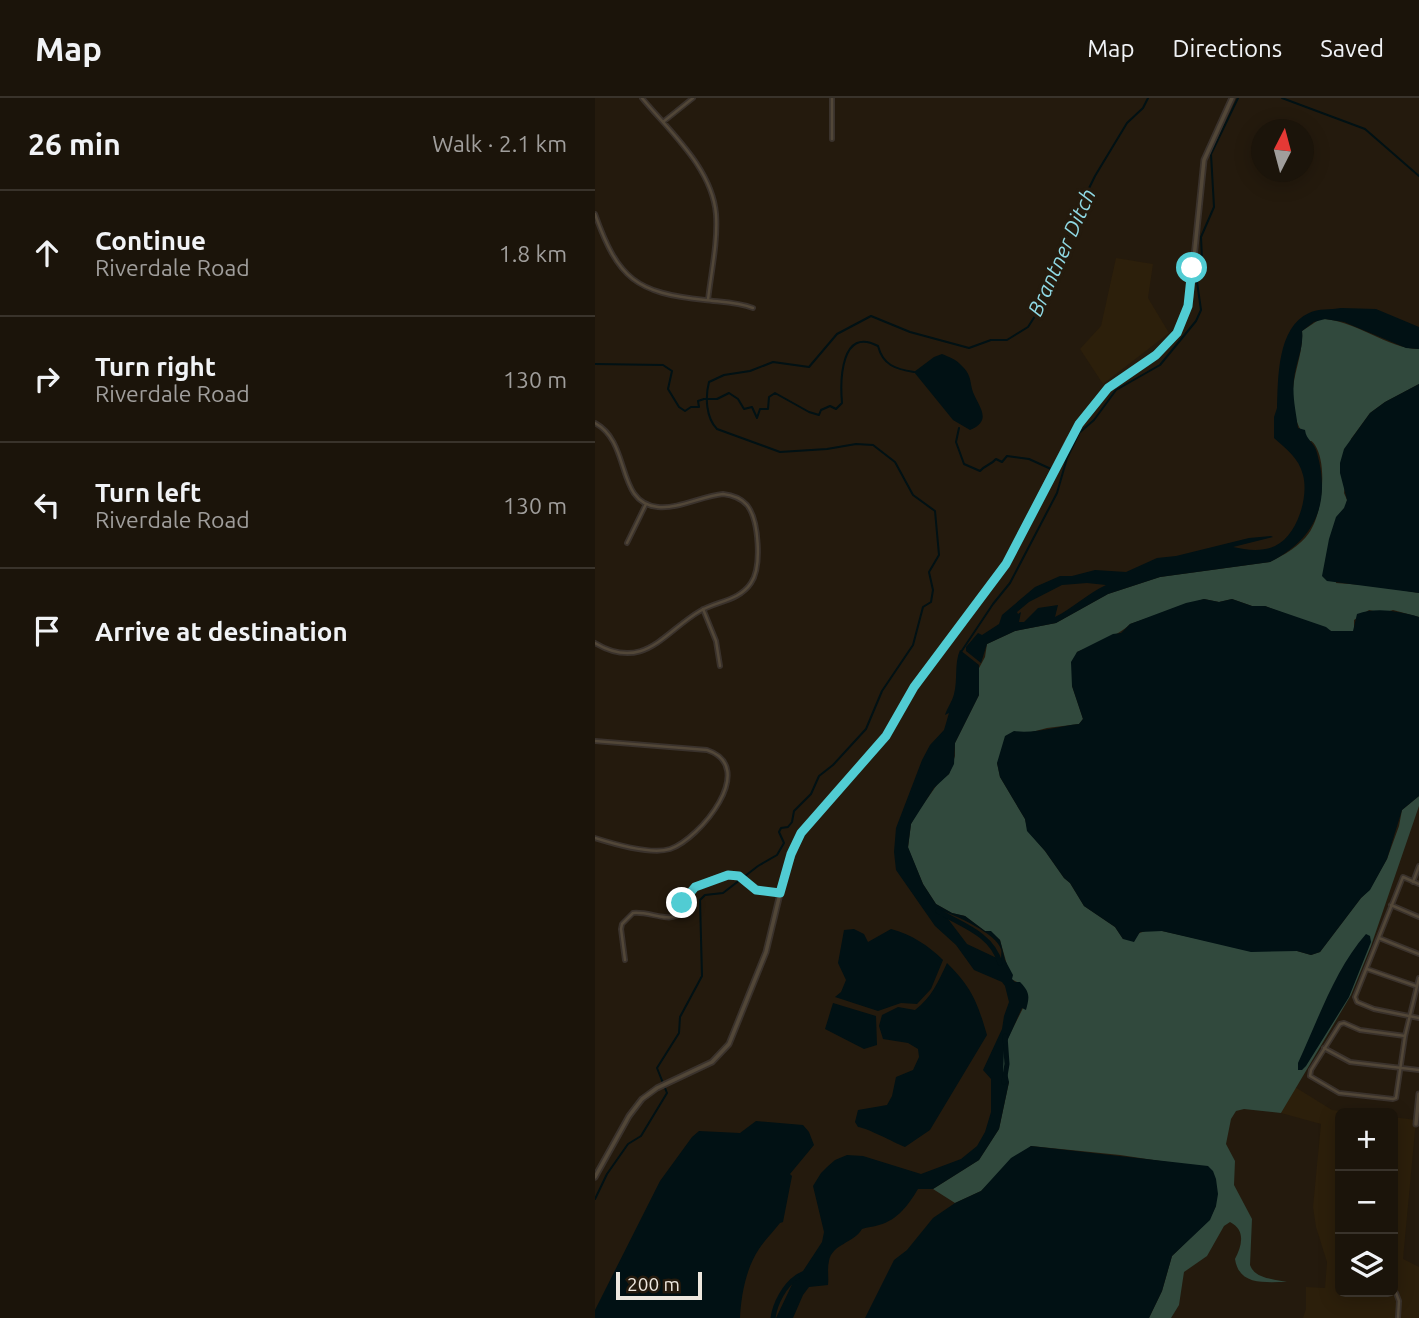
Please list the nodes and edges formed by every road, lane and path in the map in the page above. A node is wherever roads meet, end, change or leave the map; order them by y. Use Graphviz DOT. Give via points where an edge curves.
graph roads {
  1 [pos="642,98"];
  2 [pos="693,98"];
  3 [pos="832,98"];
  4 [pos="1232,98"];
  5 [pos="663,122"];
  6 [pos="832,139"];
  7 [pos="595,214"];
  8 [pos="602,233"];
  9 [pos="595,235"];
  10 [pos="708,300"];
  11 [pos="753,308"];
  12 [pos="595,423"];
  13 [pos="646,503"];
  14 [pos="627,543"];
  15 [pos="703,609"];
  16 [pos="595,643"];
  17 [pos="720,666"];
  18 [pos="595,741"];
  19 [pos="595,838"];
  20 [pos="1419,866"];
  21 [pos="1413,882"];
  22 [pos="1419,884"];
  23 [pos="780,893"];
  24 [pos="1391,905"];
  25 [pos="1419,917"];
  26 [pos="1379,938"];
  27 [pos="1419,954"];
  28 [pos="625,960"];
  29 [pos="1367,969"];
  30 [pos="1419,978"];
  31 [pos="1416,986"];
  32 [pos="1409,1016"];
  33 [pos="1419,1018"];
  34 [pos="1405,1036"];
  35 [pos="1325,1048"];
  36 [pos="1401,1068"];
  37 [pos="1419,1070"];
  38 [pos="1419,1094"];
  39 [pos="1417,1124"];
  40 [pos="595,1177"];
  41 [pos="1398,1297"];
  42 [pos="1398,1318"];
  1 -- 5 [label="street"];
  2 -- 5 [label="street"];
  3 -- 6 [label="street"];
  4 -- 23 [label="street" via="1204,160 1190,297 1180,328 1156,355 1108,388 1079,424 1006,564 914,687 886,736 801,833"];
  5 -- 10 [label="street" via="699,167 712,194 716,218"];
  7 -- 8 [label="street"];
  8 -- 9 [label="street"];
  8 -- 10 [label="street" via="615,260 638,283 661,294"];
  10 -- 11 [label="street"];
  12 -- 13 [label="street" via="612,437 629,486"];
  13 -- 14 [label="street"];
  13 -- 15 [label="street" via="665,507 723,494 743,501 749,509 758,558 751,584 739,595"];
  15 -- 16 [label="street" via="644,650 620,652"];
  15 -- 17 [label="street"];
  18 -- 19 [label="street" via="707,750 725,763 728,780 719,803 701,826 670,849 637,848"];
  20 -- 21 [label="street"];
  21 -- 22 [label="street"];
  21 -- 24 [label="street" via="1403,877"];
  23 -- 28 [label="street" via="756,890 728,875 695,887 676,916 641,912 628,916 621,929"];
  23 -- 40 [label="street" via="766,952 729,1044 712,1062 664,1084 642,1100"];
  24 -- 25 [label="street"];
  24 -- 26 [label="street"];
  26 -- 27 [label="street"];
  26 -- 29 [label="street"];
  29 -- 31 [label="street"];
  29 -- 32 [label="street" via="1355,999 1374,1009"];
  30 -- 31 [label="street"];
  31 -- 32 [label="street"];
  32 -- 33 [label="street"];
  32 -- 34 [label="street"];
  34 -- 35 [label="street" via="1341,1023"];
  34 -- 36 [label="street"];
  35 -- 36 [label="street" via="1347,1061"];
  35 -- 36 [label="street" via="1310,1072 1312,1078 1343,1094 1396,1098"];
  36 -- 37 [label="street"];
  38 -- 39 [label="street"];
  41 -- 42 [label="street"];
}
